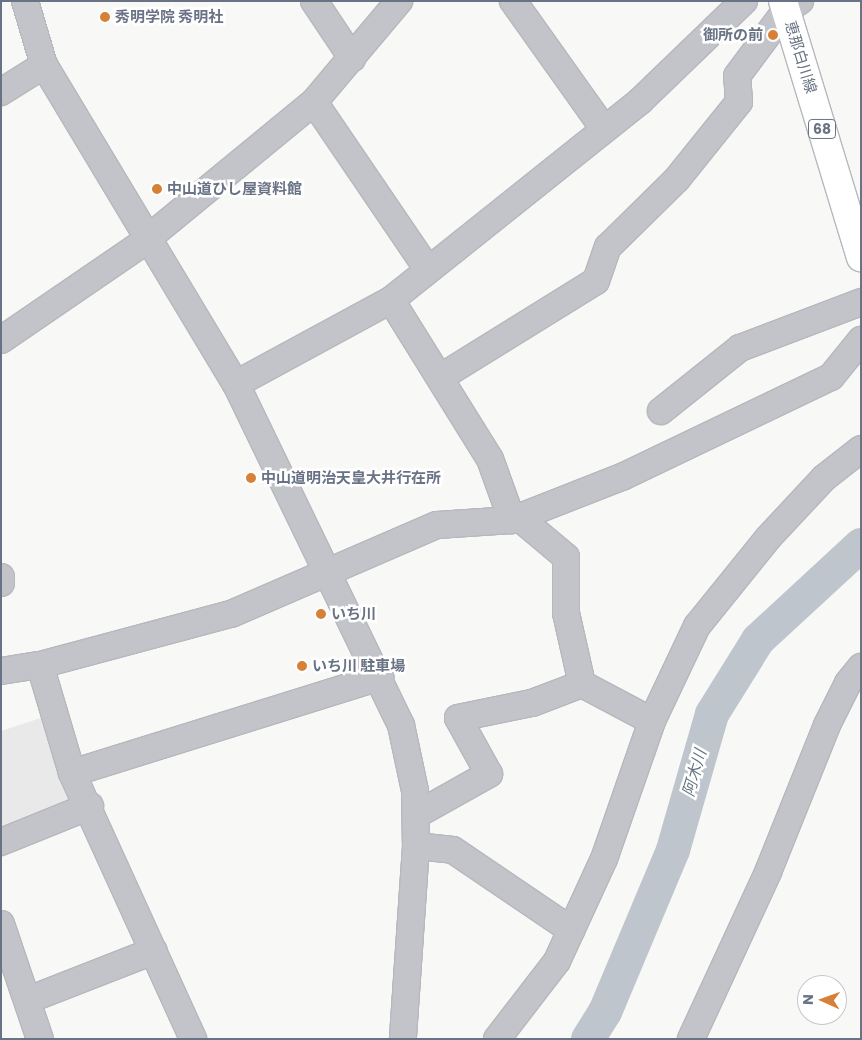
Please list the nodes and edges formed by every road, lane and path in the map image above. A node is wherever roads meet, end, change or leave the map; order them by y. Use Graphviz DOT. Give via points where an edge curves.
graph roads {
  1 [pos="25,1"];
  2 [pos="314,1"];
  3 [pos="399,1"];
  4 [pos="513,1"];
  5 [pos="744,1"];
  6 [pos="790,4"];
  7 [pos="352,58"];
  8 [pos="44,65"];
  9 [pos="1,92"];
  10 [pos="314,102"];
  11 [pos="604,129"];
  12 [pos="150,236"];
  13 [pos="861,257"];
  14 [pos="426,268"];
  15 [pos="391,300"];
  16 [pos="861,302"];
  17 [pos="1,340"];
  18 [pos="861,340"];
  19 [pos="441,378"];
  20 [pos="236,384"];
  21 [pos="662,411"];
  22 [pos="861,449"];
  23 [pos="514,518"];
  24 [pos="329,570"];
  25 [pos="1,577"];
  26 [pos="1,583"];
  27 [pos="40,665"];
  28 [pos="861,667"];
  29 [pos="1,671"];
  30 [pos="380,677"];
  31 [pos="582,684"];
  32 [pos="652,721"];
  33 [pos="72,774"];
  34 [pos="90,806"];
  35 [pos="416,815"];
  36 [pos="1,842"];
  37 [pos="416,846"];
  38 [pos="1,924"];
  39 [pos="571,930"];
  40 [pos="154,951"];
  41 [pos="17,989"];
  42 [pos="40,1039"];
  43 [pos="193,1039"];
  44 [pos="402,1039"];
  45 [pos="497,1039"];
  46 [pos="691,1039"];
  1 -- 8 [label="street"];
  2 -- 7 [label="street"];
  3 -- 7 [label="street"];
  4 -- 11 [label="street"];
  5 -- 11 [label="street"];
  6 -- 13 [label="main road, 恵那白川線 / 68"];
  6 -- 19 [label="street" via="737,76 739,102 677,179 608,247 596,280"];
  7 -- 10 [label="street"];
  8 -- 9 [label="street"];
  8 -- 12 [label="street"];
  10 -- 12 [label="street"];
  10 -- 14 [label="street"];
  11 -- 14 [label="street"];
  12 -- 17 [label="street"];
  12 -- 20 [label="street"];
  14 -- 15 [label="street"];
  15 -- 19 [label="street"];
  15 -- 20 [label="street"];
  16 -- 21 [label="street" via="740,348"];
  18 -- 23 [label="street" via="831,377 622,478"];
  19 -- 23 [label="street" via="490,459"];
  20 -- 24 [label="street"];
  22 -- 32 [label="street" via="824,478 768,538 697,626"];
  23 -- 24 [label="street" via="437,525"];
  23 -- 31 [label="street" via="566,557 566,613"];
  24 -- 27 [label="street" via="231,614"];
  24 -- 30 [label="street"];
  25 -- 26 [label="street"];
  27 -- 29 [label="street"];
  27 -- 33 [label="street"];
  28 -- 46 [label="street" via="848,683 827,725 768,872"];
  30 -- 33 [label="street"];
  30 -- 35 [label="street" via="410,762"];
  31 -- 32 [label="street"];
  31 -- 35 [label="street" via="532,702 458,718 489,774"];
  32 -- 39 [label="street" via="604,859"];
  33 -- 34 [label="street"];
  34 -- 36 [label="street"];
  34 -- 40 [label="street"];
  35 -- 37 [label="street"];
  37 -- 39 [label="street" via="453,850"];
  37 -- 44 [label="street"];
  38 -- 41 [label="street"];
  39 -- 45 [label="street" via="557,961"];
  40 -- 41 [label="street"];
  40 -- 43 [label="street"];
  41 -- 42 [label="street"];
}
